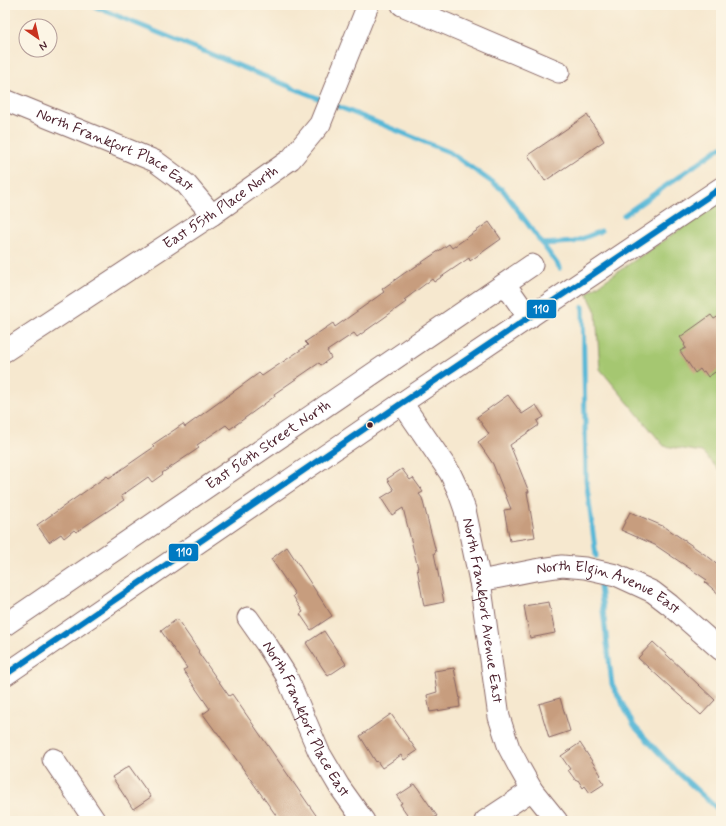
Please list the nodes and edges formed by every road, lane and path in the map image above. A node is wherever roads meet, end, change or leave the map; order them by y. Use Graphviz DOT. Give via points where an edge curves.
graph roads {
  1 [pos="368,5"];
  2 [pos="402,5"];
  3 [pos="559,72"];
  4 [pos="5,100"];
  5 [pos="721,188"];
  6 [pos="212,215"];
  7 [pos="532,265"];
  8 [pos="505,284"];
  9 [pos="529,318"];
  10 [pos="5,351"];
  11 [pos="402,403"];
  12 [pos="480,581"];
  13 [pos="248,618"];
  14 [pos="5,625"];
  15 [pos="721,650"];
  16 [pos="5,675"];
  17 [pos="52,760"];
  18 [pos="532,790"];
  19 [pos="95,821"];
  20 [pos="364,821"];
  21 [pos="485,821"];
  22 [pos="557,821"];
  1 -- 6 [label="street, East 55th Place North" via="320,124 291,159"];
  2 -- 3 [label="street"];
  4 -- 6 [label="street, North Frankfort Place East" via="155,161 186,184"];
  5 -- 9 [label="street"];
  6 -- 10 [label="street, East 55th Place North"];
  7 -- 8 [label="street, East 56th Street North"];
  8 -- 9 [label="street"];
  8 -- 14 [label="street, East 56th Street North"];
  9 -- 11 [label="street"];
  11 -- 12 [label="street, North Frankfort Avenue East" via="450,473 458,490 466,510"];
  11 -- 16 [label="street"];
  12 -- 15 [label="street, North Elgin Avenue East" via="562,566 616,574 653,592"];
  12 -- 18 [label="street, North Frankfort Avenue East" via="499,717 509,748"];
  13 -- 20 [label="street, North Frankfort Place East" via="286,675 319,752"];
  17 -- 19 [label="street"];
  18 -- 21 [label="street"];
  18 -- 22 [label="street, North Frankfort Avenue East"];
}
